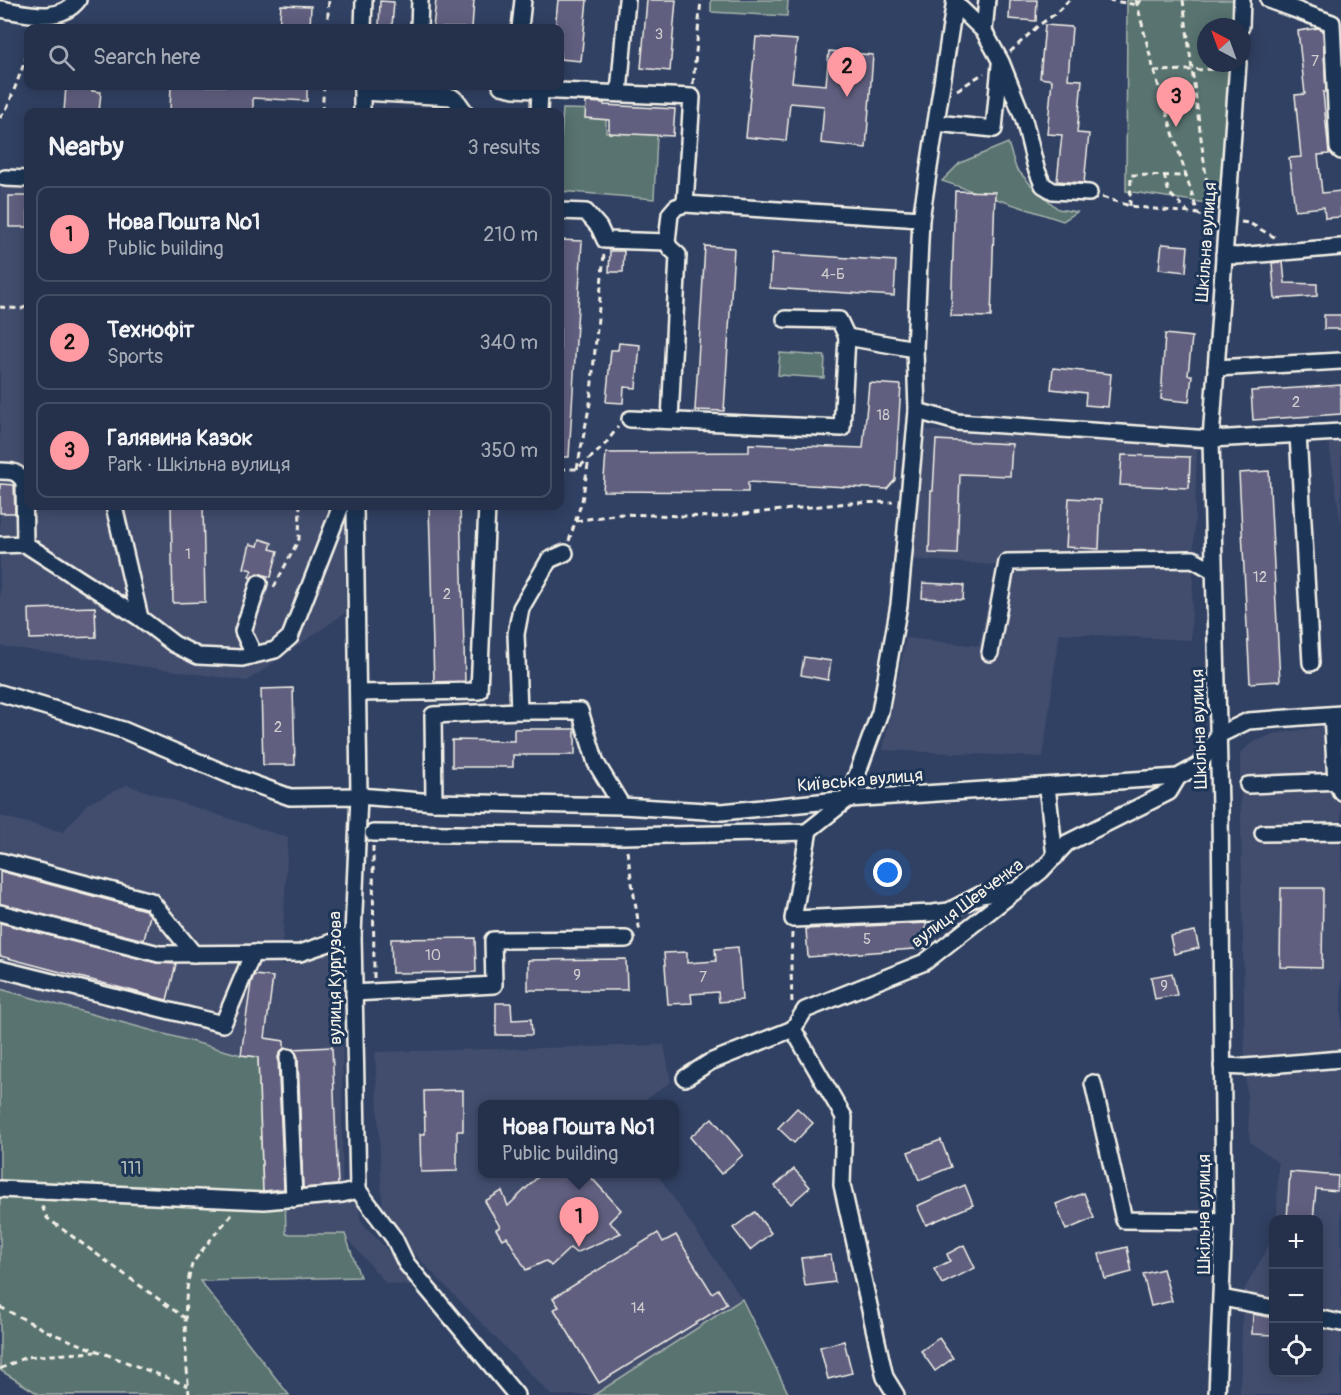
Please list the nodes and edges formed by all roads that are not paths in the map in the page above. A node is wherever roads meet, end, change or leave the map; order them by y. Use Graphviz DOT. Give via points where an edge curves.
graph roads {
  1 [pos="78,0"];
  2 [pos="364,0"];
  3 [pos="420,0"];
  4 [pos="523,0"];
  5 [pos="627,0"];
  6 [pos="987,0"];
  7 [pos="1242,0"];
  8 [pos="1269,0"];
  9 [pos="955,2"];
  10 [pos="0,9"];
  11 [pos="1241,18"];
  12 [pos="1336,23"];
  13 [pos="363,24"];
  14 [pos="418,24"];
  15 [pos="520,24"];
  16 [pos="984,31"];
  17 [pos="1000,62"];
  18 [pos="1232,72"];
  19 [pos="362,90"];
  20 [pos="373,90"];
  21 [pos="540,90"];
  22 [pos="619,93"];
  23 [pos="362,108"];
  24 [pos="462,108"];
  25 [pos="539,108"];
  26 [pos="936,123"];
  27 [pos="1341,152"];
  28 [pos="5,178"];
  29 [pos="24,179"];
  30 [pos="1089,193"];
  31 [pos="685,204"];
  32 [pos="564,211"];
  33 [pos="921,219"];
  34 [pos="667,242"];
  35 [pos="1341,248"];
  36 [pos="1224,255"];
  37 [pos="785,319"];
  38 [pos="847,337"];
  39 [pos="915,349"];
  40 [pos="1341,361"];
  41 [pos="1216,368"];
  42 [pos="917,411"];
  43 [pos="630,419"];
  44 [pos="670,420"];
  45 [pos="1341,432"];
  46 [pos="1298,434"];
  47 [pos="1211,439"];
  48 [pos="0,471"];
  49 [pos="24,482"];
  50 [pos="24,510"];
  51 [pos="115,510"];
  52 [pos="339,510"];
  53 [pos="355,510"];
  54 [pos="487,510"];
  55 [pos="25,544"];
  56 [pos="0,545"];
  57 [pos="566,553"];
  58 [pos="1214,571"];
  59 [pos="266,586"];
  60 [pos="140,618"];
  61 [pos="990,652"];
  62 [pos="254,655"];
  63 [pos="1311,663"];
  64 [pos="0,693"];
  65 [pos="358,693"];
  66 [pos="519,711"];
  67 [pos="1336,714"];
  68 [pos="1219,735"];
  69 [pos="1178,777"];
  70 [pos="1248,785"];
  71 [pos="1339,785"];
  72 [pos="1047,786"];
  73 [pos="359,796"];
  74 [pos="848,798"];
  75 [pos="434,802"];
  76 [pos="622,806"];
  77 [pos="808,832"];
  78 [pos="1341,832"];
  79 [pos="373,833"];
  80 [pos="1263,833"];
  81 [pos="1055,857"];
  82 [pos="0,861"];
  83 [pos="1015,891"];
  84 [pos="0,913"];
  85 [pos="353,935"];
  86 [pos="624,939"];
  87 [pos="253,953"];
  88 [pos="194,954"];
  89 [pos="0,969"];
  90 [pos="354,993"];
  91 [pos="793,1029"];
  92 [pos="288,1057"];
  93 [pos="1341,1059"];
  94 [pos="1222,1066"];
  95 [pos="685,1078"];
  96 [pos="1093,1083"];
  97 [pos="0,1189"];
  98 [pos="358,1190"];
  99 [pos="294,1199"];
  100 [pos="1224,1221"];
  101 [pos="1222,1298"];
  102 [pos="1269,1307"];
  103 [pos="1323,1319"];
  104 [pos="1341,1323"];
  105 [pos="516,1395"];
  106 [pos="896,1395"];
  107 [pos="1217,1395"];
  1 -- 10 [label="street" via="71,9 51,16"];
  2 -- 13 [label="street"];
  3 -- 14 [label="street"];
  4 -- 15 [label="street"];
  5 -- 22 [label="street"];
  6 -- 16 [label="street"];
  7 -- 11 [label="street"];
  8 -- 12 [label="street"];
  9 -- 16 [label="street"];
  9 -- 26 [label="street"];
  12 -- 27 [label="street"];
  16 -- 17 [label="street"];
  17 -- 26 [label="street" via="994,129"];
  17 -- 30 [label="street" via="1024,120 1044,185 1053,191"];
  18 -- 36 [label="street, Шкільна вулиця" via="1219,221"];
  19 -- 23 [label="street"];
  20 -- 24 [label="street" via="452,97"];
  21 -- 22 [label="street"];
  21 -- 25 [label="street"];
  22 -- 31 [label="street" via="692,97"];
  26 -- 33 [label="street"];
  28 -- 29 [label="street"];
  31 -- 33 [label="street"];
  31 -- 34 [label="street" via="670,213"];
  32 -- 34 [label="street" via="586,213 605,240"];
  33 -- 39 [label="street"];
  34 -- 44 [label="street" via="678,255"];
  35 -- 36 [label="street"];
  36 -- 41 [label="street, Шкільна вулиця"];
  37 -- 38 [label="street" via="839,320"];
  38 -- 39 [label="street"];
  38 -- 44 [label="street" via="842,428"];
  39 -- 42 [label="street"];
  40 -- 41 [label="street"];
  41 -- 47 [label="street, Шкільна вулиця"];
  42 -- 47 [label="street" via="957,422"];
  42 -- 74 [label="street" via="899,605 880,712"];
  43 -- 44 [label="street"];
  45 -- 46 [label="street"];
  46 -- 47 [label="street"];
  46 -- 63 [label="street"];
  47 -- 58 [label="street, Шкільна вулиця"];
  48 -- 49 [label="street" via="18,473"];
  50 -- 55 [label="street"];
  51 -- 60 [label="street"];
  52 -- 62 [label="street" via="290,637 275,650"];
  53 -- 65 [label="street, вулиця Кургузова"];
  54 -- 65 [label="street" via="479,691"];
  55 -- 56 [label="street"];
  55 -- 60 [label="street"];
  57 -- 66 [label="street" via="549,560 521,608 516,634"];
  58 -- 61 [label="street" via="1193,560 1006,562"];
  58 -- 68 [label="street, Шкільна вулиця"];
  59 -- 62 [label="street" via="243,631"];
  60 -- 62 [label="street" via="174,644 198,656"];
  64 -- 73 [label="street, Київська вулиця" via="123,730 290,797"];
  65 -- 73 [label="street, вулиця Кургузова"];
  66 -- 75 [label="street" via="433,715"];
  66 -- 76 [label="street" via="580,711 596,763"];
  67 -- 68 [label="street" via="1248,721"];
  67 -- 71 [label="street"];
  68 -- 69 [label="street" via="1199,765"];
  68 -- 94 [label="street, Шкільна вулиця"];
  69 -- 72 [label="street, Київська вулиця"];
  69 -- 81 [label="street, вулиця Шевченка" via="1169,792 1067,843"];
  70 -- 71 [label="street"];
  72 -- 74 [label="street, Київська вулиця"];
  72 -- 81 [label="street"];
  73 -- 75 [label="street, Київська вулиця"];
  73 -- 85 [label="street, вулиця Кургузова"];
  74 -- 76 [label="street, Київська вулиця" via="722,812"];
  74 -- 77 [label="street"];
  75 -- 76 [label="street, Київська вулиця"];
  77 -- 79 [label="street" via="623,836"];
  77 -- 83 [label="street" via="793,919 933,914 980,895"];
  78 -- 80 [label="street"];
  81 -- 83 [label="street, вулиця Шевченка"];
  82 -- 88 [label="street" via="151,902"];
  83 -- 91 [label="street, вулиця Шевченка" via="925,962 805,1010"];
  84 -- 88 [label="street" via="159,954"];
  85 -- 87 [label="street" via="300,953"];
  85 -- 90 [label="street, вулиця Кургузова"];
  86 -- 90 [label="street" via="493,940 494,985"];
  87 -- 88 [label="street"];
  87 -- 89 [label="street" via="223,1024"];
  90 -- 98 [label="street, вулиця Кургузова"];
  91 -- 95 [label="street" via="710,1062"];
  91 -- 106 [label="street" via="844,1117 842,1185 885,1377"];
  92 -- 99 [label="street"];
  93 -- 94 [label="street"];
  94 -- 100 [label="street, Шкільна вулиця"];
  96 -- 100 [label="street" via="1124,1220"];
  97 -- 99 [label="street" via="264,1201"];
  98 -- 99 [label="street"];
  98 -- 105 [label="street" via="394,1238 406,1263"];
  100 -- 101 [label="street, Шкільна вулиця"];
  101 -- 102 [label="street"];
  101 -- 107 [label="street, Шкільна вулиця"];
  103 -- 104 [label="street"];
}
